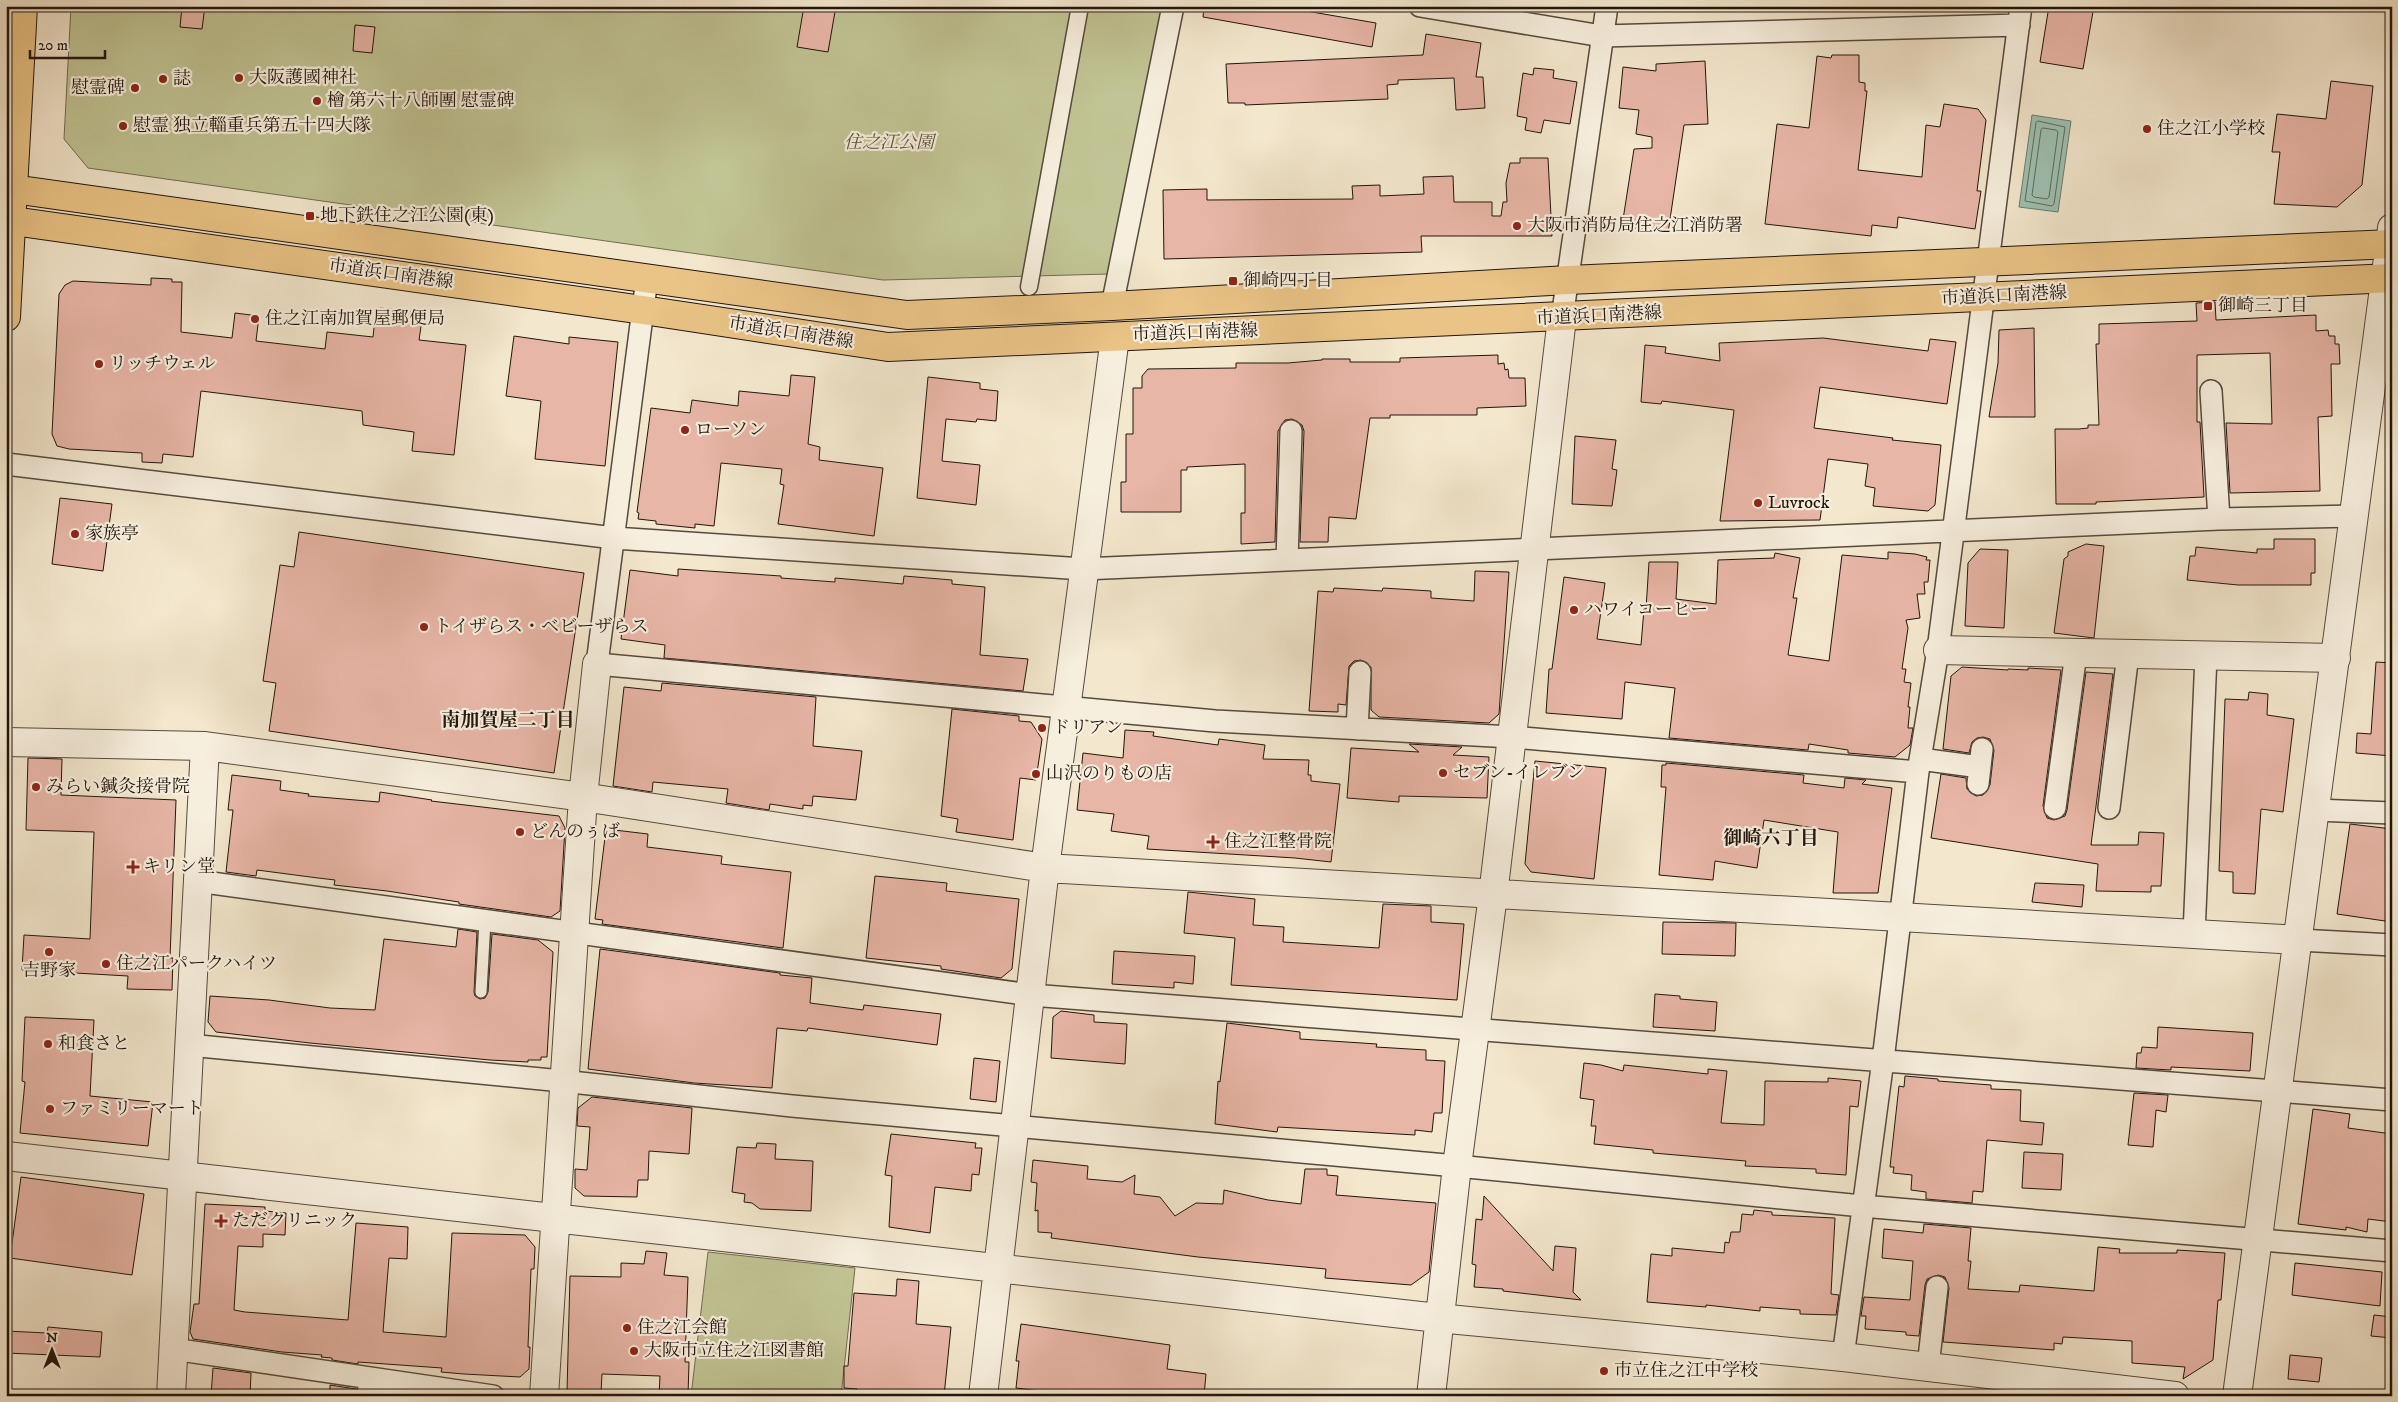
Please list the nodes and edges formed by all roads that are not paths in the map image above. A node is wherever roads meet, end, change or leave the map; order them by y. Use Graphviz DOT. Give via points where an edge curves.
graph roads {
  1 [pos="22,6"];
  2 [pos="1080,6"];
  3 [pos="1174,6"];
  4 [pos="1420,6"];
  5 [pos="1607,6"];
  6 [pos="2020,16"];
  7 [pos="1602,36"];
  8 [pos="9,188"];
  9 [pos="9,220"];
  10 [pos="2391,239"];
  11 [pos="1987,262"];
  12 [pos="647,278"];
  13 [pos="2388,278"];
  14 [pos="1568,280"];
  15 [pos="1028,287"];
  16 [pos="1984,296"];
  17 [pos="1112,306"];
  18 [pos="643,310"];
  19 [pos="6,317"];
  20 [pos="1562,318"];
  21 [pos="1115,336"];
  22 [pos="2211,391"];
  23 [pos="1291,431"];
  24 [pos="6,464"];
  25 [pos="2354,516"];
  26 [pos="2218,519"];
  27 [pos="1953,532"];
  28 [pos="614,538"];
  29 [pos="1535,550"];
  30 [pos="1287,560"];
  31 [pos="1083,569"];
  32 [pos="1938,650"];
  33 [pos="2076,653"];
  34 [pos="2128,654"];
  35 [pos="2206,656"];
  36 [pos="2336,658"];
  37 [pos="598,664"];
  38 [pos="1360,672"];
  39 [pos="1067,706"];
  40 [pos="1357,729"];
  41 [pos="1512,738"];
  42 [pos="6,742"];
  43 [pos="205,746"];
  44 [pos="1919,766"];
  45 [pos="1980,767"];
  46 [pos="583,797"];
  47 [pos="2054,808"];
  48 [pos="2109,808"];
  49 [pos="2315,810"];
  50 [pos="2392,812"];
  51 [pos="1045,868"];
  52 [pos="197,881"];
  53 [pos="1493,895"];
  54 [pos="1900,918"];
  55 [pos="485,921"];
  56 [pos="573,933"];
  57 [pos="2194,934"];
  58 [pos="2299,940"];
  59 [pos="2392,946"];
  60 [pos="481,992"];
  61 [pos="1031,995"];
  62 [pos="1475,1028"];
  63 [pos="189,1045"];
  64 [pos="1883,1060"];
  65 [pos="562,1080"];
  66 [pos="2279,1090"];
  67 [pos="2392,1100"];
  68 [pos="1016,1125"];
  69 [pos="6,1156"];
  70 [pos="1457,1166"];
  71 [pos="183,1176"];
  72 [pos="1862,1206"];
  73 [pos="557,1217"];
  74 [pos="2257,1239"];
  75 [pos="2392,1251"];
  76 [pos="999,1267"];
  77 [pos="1937,1287"];
  78 [pos="1438,1318"];
  79 [pos="173,1349"];
  80 [pos="1843,1357"];
  81 [pos="1928,1366"];
  82 [pos="369,1387"];
  83 [pos="171,1396"];
  84 [pos="493,1396"];
  85 [pos="544,1396"];
  86 [pos="983,1396"];
  87 [pos="1430,1396"];
  88 [pos="2175,1396"];
  89 [pos="2238,1396"];
  1 -- 8 [label="main road"];
  2 -- 15 [label="street"];
  3 -- 17 [label="street"];
  4 -- 7 [label="street"];
  5 -- 7 [label="street"];
  6 -- 7 [label="street"];
  6 -- 11 [label="street"];
  7 -- 14 [label="street"];
  8 -- 9 [label="main road"];
  8 -- 12 [label="main road, 市道浜口南港線"];
  9 -- 18 [label="main road, 市道浜口南港線"];
  9 -- 19 [label="main road"];
  10 -- 11 [label="main road, 市道浜口南港線"];
  10 -- 13 [label="street"];
  11 -- 14 [label="main road, 市道浜口南港線"];
  11 -- 16 [label="street"];
  12 -- 17 [label="main road, 市道浜口南港線" via="907,315"];
  12 -- 18 [label="street"];
  13 -- 16 [label="main road, 市道浜口南港線"];
  13 -- 25 [label="street"];
  14 -- 17 [label="main road, 市道浜口南港線"];
  14 -- 20 [label="street"];
  16 -- 20 [label="main road, 市道浜口南港線"];
  16 -- 27 [label="street"];
  18 -- 21 [label="main road, 市道浜口南港線" via="888,348"];
  18 -- 28 [label="street"];
  20 -- 21 [label="main road, 市道浜口南港線"];
  20 -- 29 [label="street"];
  21 -- 31 [label="street"];
  22 -- 26 [label="street"];
  23 -- 30 [label="street"];
  24 -- 28 [label="street"];
  25 -- 26 [label="street"];
  25 -- 36 [label="street"];
  26 -- 27 [label="street"];
  27 -- 29 [label="street"];
  27 -- 32 [label="street"];
  28 -- 31 [label="street"];
  28 -- 37 [label="street"];
  29 -- 30 [label="street"];
  29 -- 41 [label="street"];
  30 -- 31 [label="street"];
  31 -- 39 [label="street"];
  32 -- 33 [label="street"];
  32 -- 44 [label="street"];
  33 -- 34 [label="street"];
  33 -- 47 [label="street"];
  34 -- 35 [label="street"];
  34 -- 48 [label="street"];
  35 -- 36 [label="street"];
  35 -- 57 [label="street"];
  36 -- 49 [label="street"];
  37 -- 39 [label="street"];
  37 -- 46 [label="street"];
  38 -- 40 [label="street"];
  39 -- 40 [label="street" via="1215,721"];
  39 -- 51 [label="street"];
  40 -- 41 [label="street"];
  41 -- 44 [label="street"];
  41 -- 53 [label="street"];
  42 -- 43 [label="street"];
  43 -- 46 [label="street"];
  43 -- 52 [label="street"];
  44 -- 45 [label="street"];
  44 -- 54 [label="street"];
  46 -- 51 [label="street"];
  46 -- 56 [label="street"];
  49 -- 50 [label="street"];
  49 -- 58 [label="street"];
  51 -- 53 [label="street"];
  51 -- 61 [label="street"];
  52 -- 55 [label="street"];
  52 -- 63 [label="street"];
  53 -- 54 [label="street"];
  53 -- 62 [label="street"];
  54 -- 57 [label="street"];
  54 -- 64 [label="street"];
  55 -- 56 [label="street"];
  55 -- 60 [label="lane"];
  56 -- 61 [label="street"];
  56 -- 65 [label="street"];
  57 -- 58 [label="street"];
  58 -- 59 [label="street"];
  58 -- 66 [label="street"];
  61 -- 62 [label="street"];
  61 -- 68 [label="street"];
  62 -- 64 [label="street"];
  62 -- 70 [label="street"];
  63 -- 65 [label="street"];
  63 -- 71 [label="street"];
  64 -- 66 [label="street"];
  64 -- 72 [label="street"];
  65 -- 68 [label="street" via="792,1106"];
  65 -- 73 [label="street"];
  66 -- 67 [label="street"];
  66 -- 74 [label="street"];
  68 -- 70 [label="street"];
  68 -- 76 [label="street"];
  69 -- 71 [label="street"];
  70 -- 72 [label="street"];
  70 -- 78 [label="street"];
  71 -- 73 [label="street"];
  71 -- 79 [label="street"];
  72 -- 74 [label="street"];
  72 -- 80 [label="street"];
  73 -- 76 [label="street"];
  73 -- 85 [label="street"];
  74 -- 75 [label="street"];
  74 -- 89 [label="street"];
  76 -- 78 [label="street"];
  76 -- 86 [label="street"];
  77 -- 81 [label="street"];
  78 -- 80 [label="street"];
  78 -- 87 [label="street"];
  79 -- 82 [label="street"];
  79 -- 83 [label="street"];
  80 -- 81 [label="street"];
  81 -- 88 [label="street"];
  82 -- 84 [label="street"];
}
